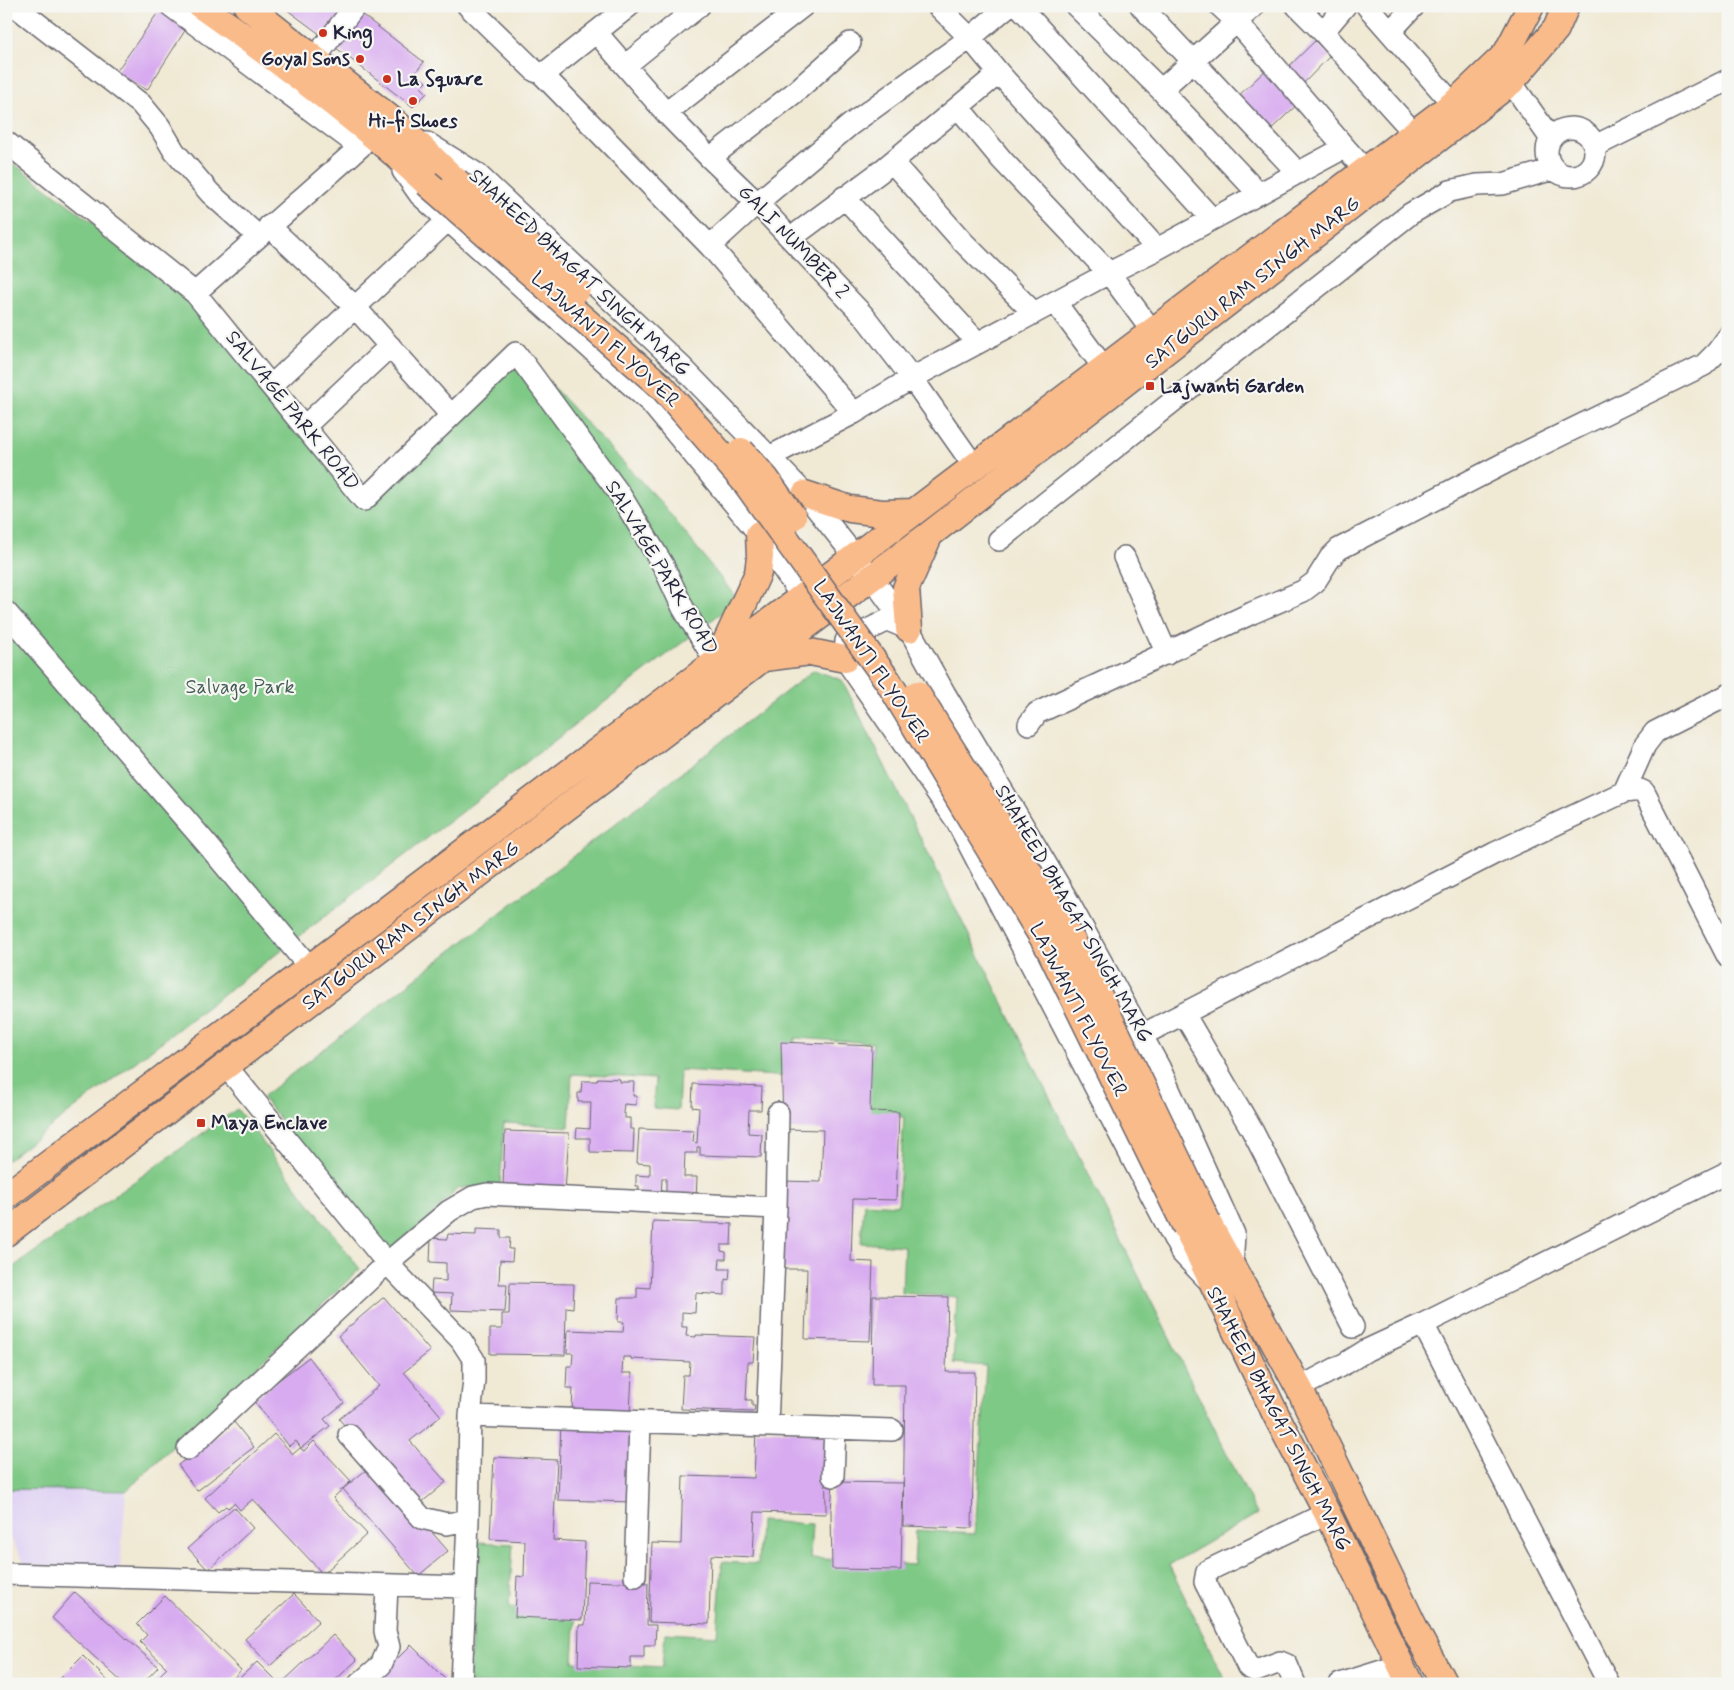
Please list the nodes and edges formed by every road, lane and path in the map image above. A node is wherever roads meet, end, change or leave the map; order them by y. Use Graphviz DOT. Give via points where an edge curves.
graph roads {
  1 [pos="15,6"];
  2 [pos="171,6"];
  3 [pos="201,6"];
  4 [pos="356,6"];
  5 [pos="468,6"];
  6 [pos="629,6"];
  7 [pos="699,6"];
  8 [pos="803,6"];
  9 [pos="938,6"];
  10 [pos="1008,6"];
  11 [pos="1019,6"];
  12 [pos="1076,6"];
  13 [pos="1141,6"];
  14 [pos="1220,6"];
  15 [pos="1254,6"];
  16 [pos="1297,6"];
  17 [pos="1345,6"];
  18 [pos="1367,6"];
  19 [pos="1414,6"];
  20 [pos="1531,6"];
  21 [pos="1566,6"];
  22 [pos="255,9"];
  23 [pos="1236,22"];
  24 [pos="596,32"];
  25 [pos="1323,32"];
  26 [pos="1390,32"];
  27 [pos="970,38"];
  28 [pos="850,43"];
  29 [pos="314,58"];
  30 [pos="1192,62"];
  31 [pos="626,65"];
  32 [pos="541,73"];
  33 [pos="999,73"];
  34 [pos="1728,80"];
  35 [pos="1511,82"];
  36 [pos="1161,90"];
  37 [pos="1452,104"];
  38 [pos="959,108"];
  39 [pos="666,113"];
  40 [pos="1414,133"];
  41 [pos="378,137"];
  42 [pos="1550,139"];
  43 [pos="6,142"];
  44 [pos="1595,146"];
  45 [pos="1348,150"];
  46 [pos="710,158"];
  47 [pos="892,162"];
  48 [pos="1553,169"];
  49 [pos="1365,170"];
  50 [pos="1298,173"];
  51 [pos="1260,194"];
  52 [pos="844,197"];
  53 [pos="757,203"];
  54 [pos="1212,219"];
  55 [pos="448,220"];
  56 [pos="263,231"];
  57 [pos="791,238"];
  58 [pos="710,246"];
  59 [pos="1157,249"];
  60 [pos="1109,272"];
  61 [pos="195,293"];
  62 [pos="1055,302"];
  63 [pos="354,306"];
  64 [pos="1034,314"];
  65 [pos="1152,331"];
  66 [pos="1728,337"];
  67 [pos="978,343"];
  68 [pos="390,346"];
  69 [pos="683,368"];
  70 [pos="1104,368"];
  71 [pos="912,378"];
  72 [pos="271,386"];
  73 [pos="652,403"];
  74 [pos="854,413"];
  75 [pos="451,415"];
  76 [pos="304,427"];
  77 [pos="769,457"];
  78 [pos="974,466"];
  79 [pos="805,494"];
  80 [pos="914,512"];
  81 [pos="759,534"];
  82 [pos="930,535"];
  83 [pos="999,540"];
  84 [pos="855,557"];
  85 [pos="1124,558"];
  86 [pos="872,578"];
  87 [pos="802,596"];
  88 [pos="6,612"];
  89 [pos="817,618"];
  90 [pos="909,628"];
  91 [pos="1167,654"];
  92 [pos="763,658"];
  93 [pos="845,659"];
  94 [pos="716,662"];
  95 [pos="1728,694"];
  96 [pos="1029,724"];
  97 [pos="1624,792"];
  98 [pos="1728,957"];
  99 [pos="310,968"];
  100 [pos="1184,1014"];
  101 [pos="1142,1036"];
  102 [pos="226,1066"];
  103 [pos="778,1113"];
  104 [pos="1728,1172"];
  105 [pos="8,1191"];
  106 [pos="776,1208"];
  107 [pos="1197,1225"];
  108 [pos="6,1233"];
  109 [pos="386,1264"];
  110 [pos="1232,1268"];
  111 [pos="1215,1287"];
  112 [pos="1423,1324"];
  113 [pos="1353,1327"];
  114 [pos="1299,1388"];
  115 [pos="470,1416"];
  116 [pos="640,1422"];
  117 [pos="766,1426"];
  118 [pos="835,1428"];
  119 [pos="892,1430"];
  120 [pos="349,1435"];
  121 [pos="188,1449"];
  122 [pos="833,1476"];
  123 [pos="1327,1513"];
  124 [pos="468,1520"];
  125 [pos="6,1574"];
  126 [pos="635,1576"];
  127 [pos="387,1584"];
  128 [pos="465,1587"];
  129 [pos="1406,1674"];
  130 [pos="359,1684"];
  131 [pos="461,1684"];
  132 [pos="1295,1684"];
  133 [pos="1340,1684"];
  134 [pos="1444,1684"];
  135 [pos="1609,1684"];
  1 -- 56 [label="street" via="141,104 174,151 210,193"];
  2 -- 41 [label="street"];
  3 -- 41 [label="main road, SHAHEED BHAGAT SINGH MARG"];
  4 -- 29 [label="street"];
  5 -- 32 [label="street" via="535,71"];
  6 -- 24 [label="street"];
  7 -- 31 [label="street"];
  8 -- 39 [label="street"];
  9 -- 27 [label="street"];
  10 -- 27 [label="street"];
  11 -- 54 [label="street"];
  12 -- 36 [label="street"];
  13 -- 30 [label="street"];
  14 -- 23 [label="street"];
  15 -- 23 [label="street"];
  16 -- 25 [label="street"];
  17 -- 25 [label="street"];
  18 -- 26 [label="street"];
  19 -- 26 [label="street"];
  20 -- 37 [label="main road, SATGURU RAM SINGH MARG" via="1506,54"];
  21 -- 35 [label="main road, SATGURU RAM SINGH MARG" via="1556,29"];
  22 -- 29 [label="main road, SHAHEED BHAGAT SINGH MARG"];
  23 -- 30 [label="street"];
  23 -- 45 [label="street"];
  24 -- 31 [label="street, GALI NUMBER 2"];
  24 -- 32 [label="street"];
  25 -- 40 [label="street"];
  26 -- 37 [label="street"];
  27 -- 33 [label="street"];
  27 -- 53 [label="street" via="850,125"];
  28 -- 46 [label="street" via="794,93"];
  29 -- 41 [label="main road, SHAHEED BHAGAT SINGH MARG"];
  30 -- 36 [label="street"];
  30 -- 50 [label="street"];
  31 -- 39 [label="street, GALI NUMBER 2"];
  32 -- 58 [label="street"];
  33 -- 38 [label="street"];
  33 -- 59 [label="street"];
  34 -- 44 [label="street"];
  35 -- 42 [label="street"];
  35 -- 82 [label="main road, SATGURU RAM SINGH MARG"];
  36 -- 51 [label="street"];
  37 -- 40 [label="main road, SATGURU RAM SINGH MARG"];
  38 -- 47 [label="street"];
  38 -- 60 [label="street" via="1002,160"];
  39 -- 46 [label="street, GALI NUMBER 2"];
  40 -- 49 [label="main road, SATGURU RAM SINGH MARG"];
  41 -- 55 [label="street" via="420,195"];
  41 -- 56 [label="street"];
  41 -- 69 [label="street, SHAHEED BHAGAT SINGH MARG" via="477,174"];
  41 -- 107 [label="main road, LAJWANTI FLYOVER, bridge" via="664,388 746,483 888,681 1049,948"];
  41 -- 107 [label="main road, LAJWANTI FLYOVER, bridge" via="456,181 675,377 766,479 905,676 1074,944"];
  42 -- 44 [label="street" via="1563,129 1579,129 1592,139"];
  42 -- 48 [label="street" via="1547,154"];
  43 -- 61 [label="street, SALVAGE PARK ROAD"];
  44 -- 48 [label="street" via="1594,162 1583,174 1567,176"];
  45 -- 49 [label="street"];
  45 -- 50 [label="street" via="1342,150"];
  46 -- 53 [label="street, GALI NUMBER 2"];
  47 -- 52 [label="street"];
  47 -- 64 [label="street" via="963,242"];
  48 -- 83 [label="street" via="1503,184 1450,191 1410,214"];
  49 -- 65 [label="main road, SATGURU RAM SINGH MARG"];
  50 -- 51 [label="street"];
  51 -- 54 [label="street"];
  52 -- 57 [label="street"];
  52 -- 67 [label="street"];
  53 -- 57 [label="street, GALI NUMBER 2"];
  53 -- 58 [label="street"];
  54 -- 59 [label="street"];
  55 -- 63 [label="street"];
  55 -- 73 [label="street"];
  56 -- 61 [label="street"];
  56 -- 63 [label="street"];
  57 -- 71 [label="street, GALI NUMBER 2" via="864,316"];
  58 -- 74 [label="street"];
  59 -- 60 [label="street"];
  60 -- 62 [label="street"];
  60 -- 65 [label="street"];
  61 -- 72 [label="street, SALVAGE PARK ROAD"];
  62 -- 64 [label="street"];
  62 -- 70 [label="street"];
  63 -- 68 [label="street"];
  63 -- 72 [label="street"];
  64 -- 67 [label="street"];
  65 -- 70 [label="main road, SATGURU RAM SINGH MARG"];
  66 -- 91 [label="street" via="1704,365 1522,454 1340,549 1330,558 1315,582 1303,591"];
  67 -- 71 [label="street"];
  68 -- 75 [label="street"];
  68 -- 76 [label="street"];
  69 -- 73 [label="street" via="687,385 670,403"];
  69 -- 77 [label="street, SHAHEED BHAGAT SINGH MARG"];
  70 -- 78 [label="main road, SATGURU RAM SINGH MARG"];
  71 -- 74 [label="street"];
  71 -- 78 [label="street, GALI NUMBER 2"];
  72 -- 76 [label="street, SALVAGE PARK ROAD"];
  73 -- 81 [label="street"];
  74 -- 77 [label="street"];
  75 -- 76 [label="street, SALVAGE PARK ROAD" via="364,500"];
  75 -- 94 [label="street, SALVAGE PARK ROAD" via="516,353 619,493 663,565 682,608"];
  77 -- 79 [label="street, SHAHEED BHAGAT SINGH MARG"];
  78 -- 80 [label="main road, SATGURU RAM SINGH MARG"];
  79 -- 80 [label="main road" via="850,509"];
  79 -- 84 [label="street, SHAHEED BHAGAT SINGH MARG"];
  80 -- 84 [label="main road, SATGURU RAM SINGH MARG"];
  81 -- 87 [label="street"];
  81 -- 94 [label="main road" via="758,573"];
  82 -- 86 [label="main road, SATGURU RAM SINGH MARG"];
  82 -- 90 [label="main road" via="906,588"];
  84 -- 86 [label="street, SHAHEED BHAGAT SINGH MARG"];
  84 -- 87 [label="main road, SATGURU RAM SINGH MARG"];
  85 -- 91 [label="street"];
  86 -- 89 [label="main road, SATGURU RAM SINGH MARG"];
  86 -- 90 [label="street, SHAHEED BHAGAT SINGH MARG"];
  87 -- 89 [label="street"];
  87 -- 94 [label="main road, SATGURU RAM SINGH MARG"];
  88 -- 99 [label="street"];
  89 -- 92 [label="main road, SATGURU RAM SINGH MARG"];
  89 -- 93 [label="main road, SHAHEED BHAGAT SINGH MARG"];
  90 -- 93 [label="street" via="888,620 846,642"];
  90 -- 101 [label="street, SHAHEED BHAGAT SINGH MARG" via="1068,901"];
  91 -- 96 [label="street" via="1037,713"];
  92 -- 93 [label="main road" via="810,652"];
  92 -- 102 [label="main road, SATGURU RAM SINGH MARG"];
  93 -- 111 [label="street, SHAHEED BHAGAT SINGH MARG" via="956,820 1181,1252"];
  94 -- 99 [label="main road, SATGURU RAM SINGH MARG"];
  95 -- 97 [label="street" via="1655,732"];
  97 -- 98 [label="street" via="1644,792"];
  97 -- 100 [label="street" via="1496,853"];
  99 -- 105 [label="main road, SATGURU RAM SINGH MARG"];
  100 -- 101 [label="street"];
  100 -- 113 [label="street" via="1252,1130"];
  101 -- 110 [label="street, SHAHEED BHAGAT SINGH MARG" via="1234,1234"];
  102 -- 108 [label="main road, SATGURU RAM SINGH MARG"];
  102 -- 109 [label="street"];
  103 -- 106 [label="street"];
  104 -- 112 [label="street"];
  106 -- 109 [label="street" via="487,1194 473,1197 449,1210"];
  106 -- 117 [label="street"];
  107 -- 110 [label="main road"];
  107 -- 111 [label="main road, LAJWANTI FLYOVER"];
  109 -- 115 [label="street" via="461,1340 474,1360"];
  109 -- 121 [label="street"];
  110 -- 114 [label="main road"];
  111 -- 123 [label="main road, SHAHEED BHAGAT SINGH MARG"];
  112 -- 114 [label="street"];
  112 -- 135 [label="street"];
  114 -- 134 [label="main road"];
  115 -- 116 [label="street"];
  115 -- 124 [label="street"];
  116 -- 117 [label="street"];
  116 -- 126 [label="street"];
  117 -- 118 [label="street"];
  118 -- 119 [label="street"];
  118 -- 122 [label="street"];
  120 -- 124 [label="street" via="422,1518 447,1524"];
  123 -- 129 [label="main road, SHAHEED BHAGAT SINGH MARG"];
  123 -- 132 [label="street" via="1207,1571 1205,1582 1248,1667 1256,1671 1280,1662 1287,1665"];
  124 -- 128 [label="street"];
  125 -- 127 [label="street"];
  127 -- 128 [label="street"];
  127 -- 130 [label="street" via="385,1631 389,1647 382,1665"];
  128 -- 131 [label="street"];
  129 -- 133 [label="street"];
}
